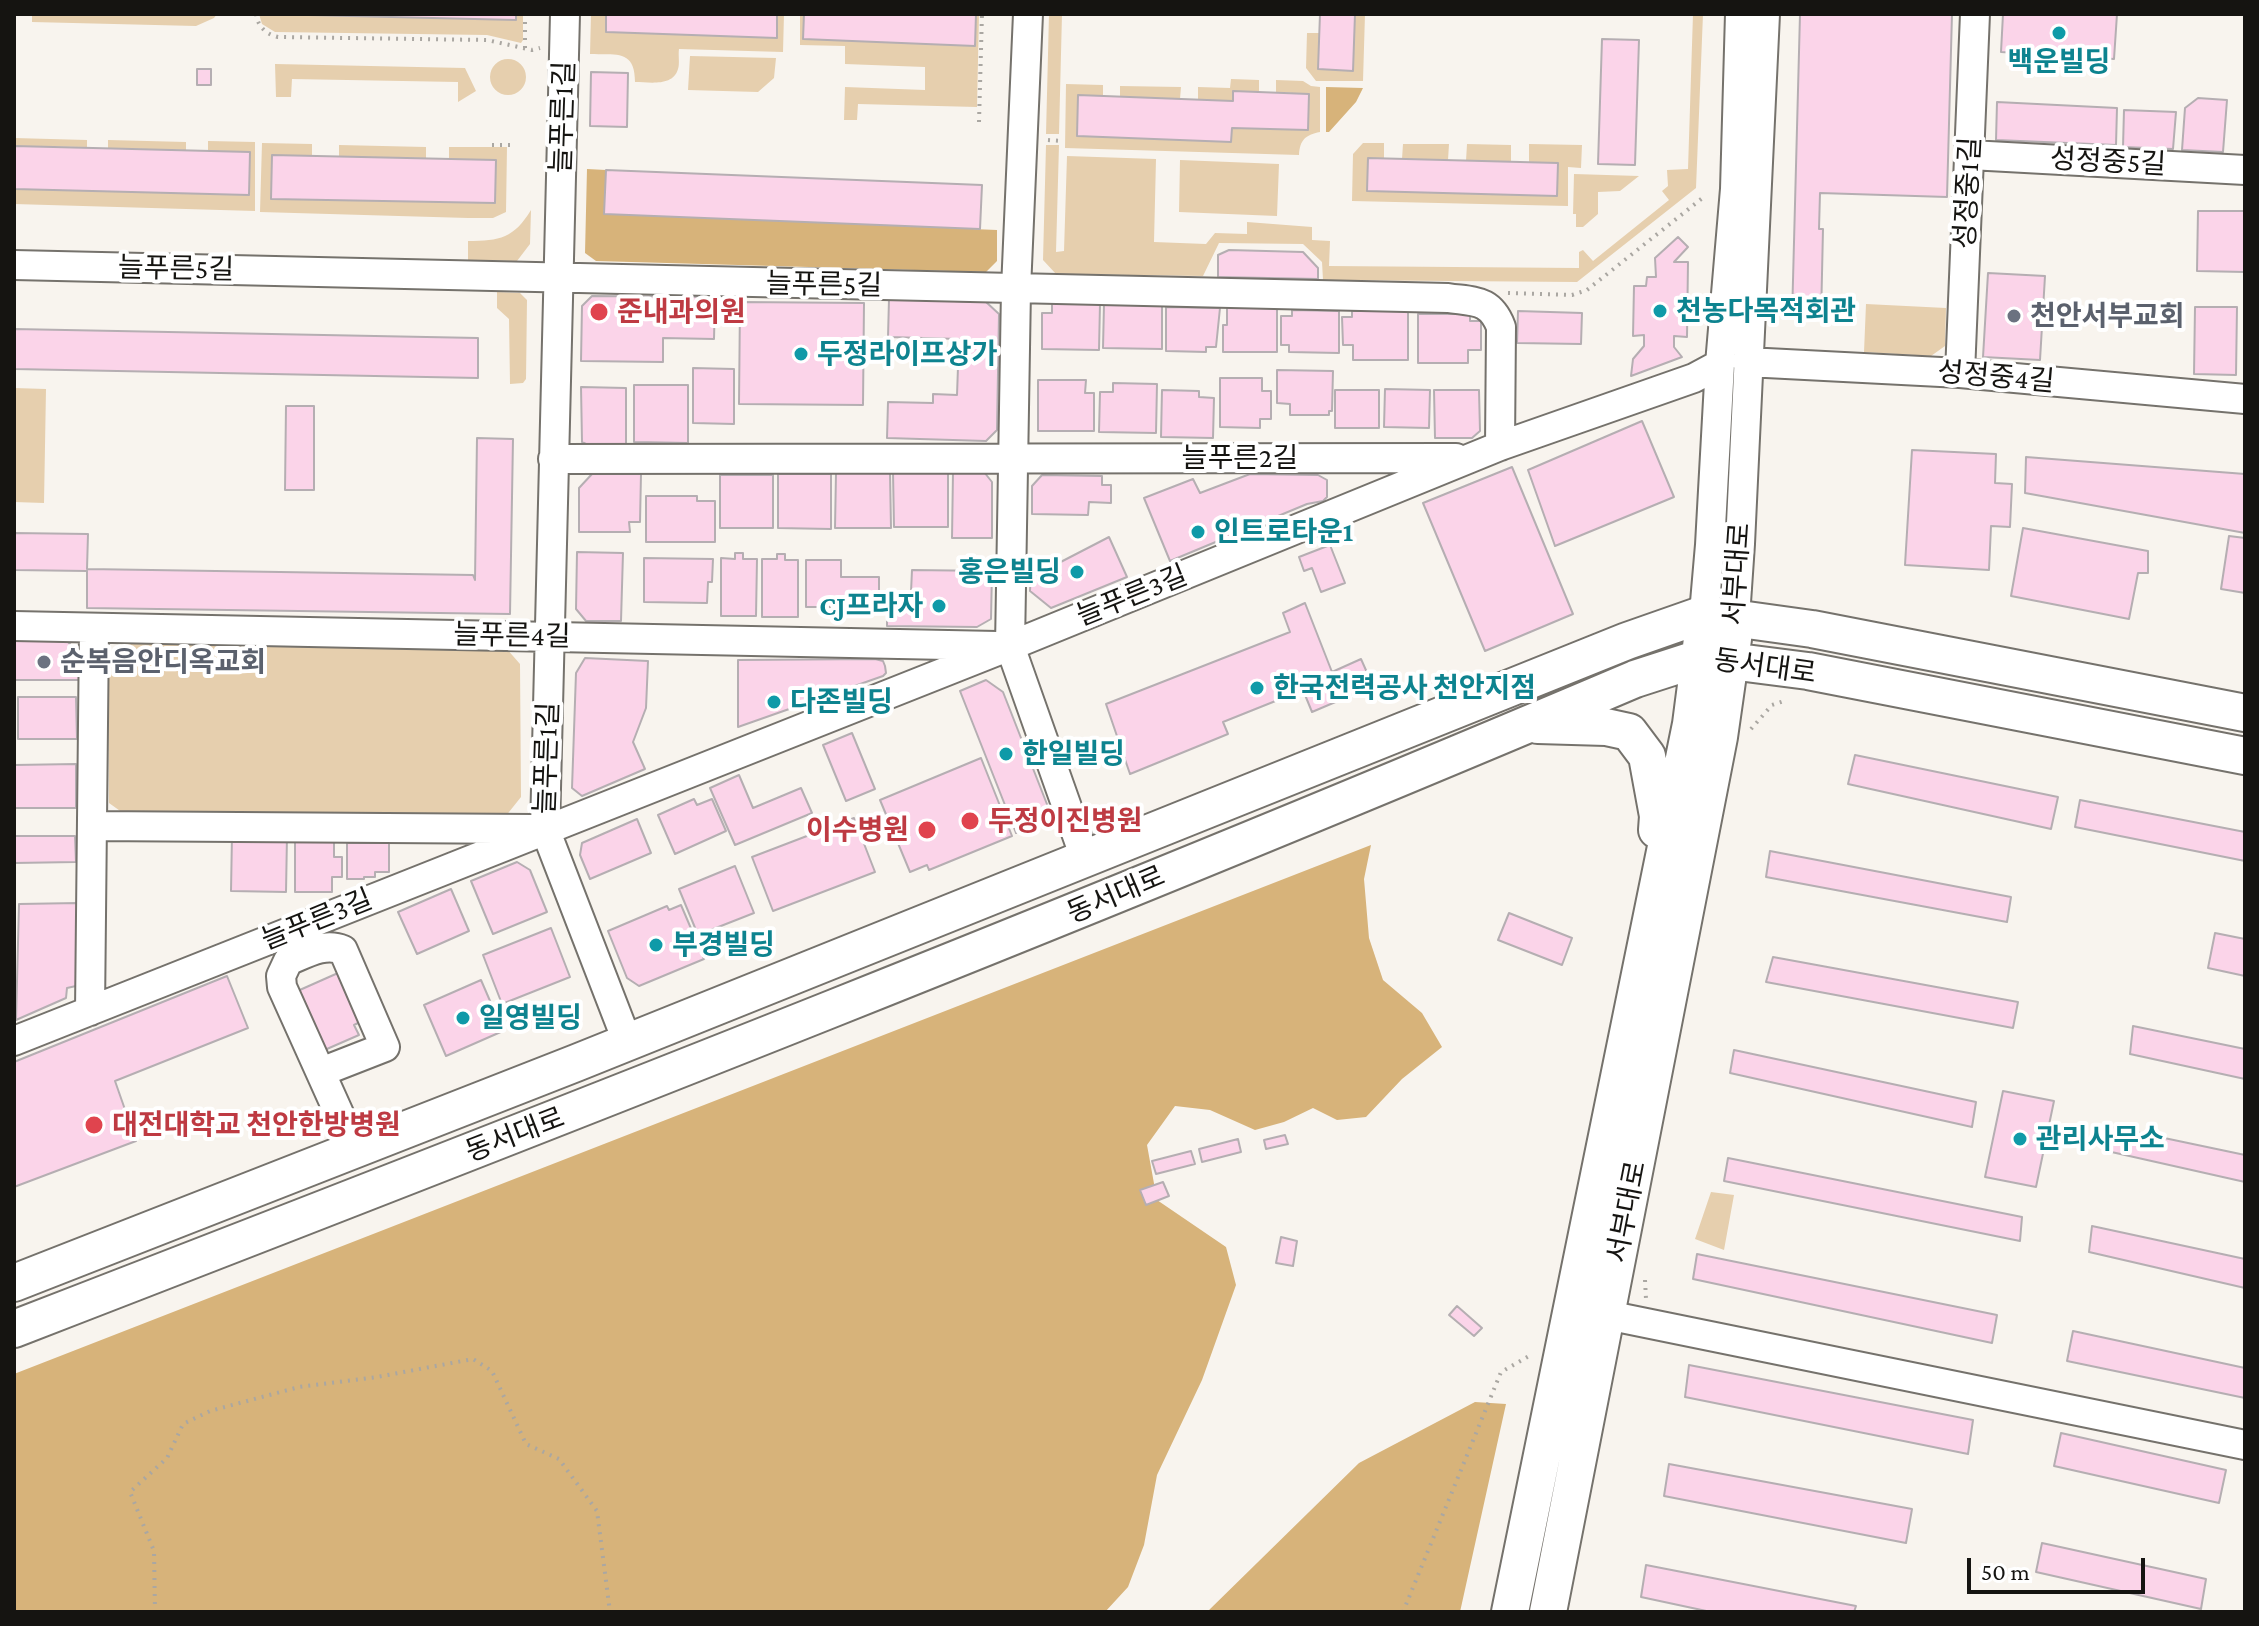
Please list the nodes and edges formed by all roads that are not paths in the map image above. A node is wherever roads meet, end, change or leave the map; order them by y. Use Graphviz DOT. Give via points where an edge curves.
graph roads {
  1 [pos="565,14"];
  2 [pos="1028,14"];
  3 [pos="1740,14"];
  4 [pos="1765,14"];
  5 [pos="1975,14"];
  6 [pos="1970,155"];
  7 [pos="2245,170"];
  8 [pos="14,265"];
  9 [pos="558,278"];
  10 [pos="1016,289"];
  11 [pos="1734,363"];
  12 [pos="1960,373"];
  13 [pos="2245,399"];
  14 [pos="1500,446"];
  15 [pos="1469,458"];
  16 [pos="553,459"];
  17 [pos="1011,459"];
  18 [pos="1719,616"];
  19 [pos="14,626"];
  20 [pos="94,628"];
  21 [pos="551,637"];
  22 [pos="1010,646"];
  23 [pos="1715,659"];
  24 [pos="2245,713"];
  25 [pos="1528,724"];
  26 [pos="2245,756"];
  27 [pos="92,826"];
  28 [pos="545,829"];
  29 [pos="1085,858"];
  30 [pos="1656,893"];
  31 [pos="90,1011"];
  32 [pos="14,1041"];
  33 [pos="627,1041"];
  34 [pos="321,1072"];
  35 [pos="355,1149"];
  36 [pos="14,1283"];
  37 [pos="1571,1308"];
  38 [pos="1607,1315"];
  39 [pos="14,1329"];
  40 [pos="2245,1445"];
  41 [pos="1510,1612"];
  42 [pos="1548,1612"];
  1 -- 9 [label="street, 늘푸른1길"];
  2 -- 10 [label="street"];
  3 -- 11 [label="street, 서부대로"];
  4 -- 11 [label="street, 서부대로"];
  5 -- 6 [label="street, 성정중1길"];
  6 -- 7 [label="street, 성정중5길"];
  6 -- 12 [label="street, 성정중1길"];
  8 -- 9 [label="street, 늘푸른5길"];
  9 -- 10 [label="street, 늘푸른5길"];
  9 -- 16 [label="street, 늘푸른1길"];
  10 -- 14 [label="street, 늘푸른5길" via="1485,303 1501,327"];
  10 -- 17 [label="street"];
  11 -- 12 [label="street, 성정중4길"];
  11 -- 14 [label="street, 늘푸른3길"];
  11 -- 18 [label="street, 서부대로" via="1710,545"];
  12 -- 13 [label="street, 성정중4길"];
  14 -- 15 [label="street, 늘푸른3길"];
  15 -- 17 [label="street, 늘푸른2길"];
  15 -- 22 [label="street, 늘푸른3길"];
  16 -- 17 [label="street"];
  16 -- 21 [label="street, 늘푸른1길"];
  17 -- 22 [label="street"];
  18 -- 23 [label="main road, 서부대로"];
  18 -- 24 [label="main road, 동서대로" via="1812,629"];
  18 -- 29 [label="main road, 동서대로" via="1627,641"];
  19 -- 20 [label="street, 늘푸른4길"];
  20 -- 21 [label="street, 늘푸른4길"];
  20 -- 27 [label="street"];
  21 -- 22 [label="street, 늘푸른4길"];
  21 -- 28 [label="street, 늘푸른1길"];
  22 -- 28 [label="street, 늘푸른3길"];
  22 -- 29 [label="street"];
  23 -- 25 [label="main road, 동서대로" via="1635,679"];
  23 -- 26 [label="main road, 동서대로" via="1808,671"];
  23 -- 30 [label="main road, 서부대로" via="1691,724"];
  23 -- 38 [label="main road, 서부대로" via="1716,752"];
  25 -- 30 [label="main road" via="1629,732 1647,756 1658,816"];
  25 -- 39 [label="main road, 동서대로" via="1019,936"];
  27 -- 28 [label="street, 늘푸른3길"];
  27 -- 31 [label="street"];
  28 -- 31 [label="street, 늘푸른3길"];
  28 -- 33 [label="street, 늘푸른1길"];
  29 -- 33 [label="main road, 동서대로"];
  30 -- 37 [label="main road, 서부대로"];
  31 -- 32 [label="street, 늘푸른3길"];
  33 -- 35 [label="main road, 동서대로"];
  34 -- 34 [label="street" via="281,976 288,961 324,947 343,950 385,1047"];
  34 -- 35 [label="street"];
  35 -- 36 [label="main road, 동서대로"];
  37 -- 38 [label="street"];
  37 -- 41 [label="main road, 서부대로"];
  38 -- 40 [label="street"];
  38 -- 42 [label="main road, 서부대로"];
}
